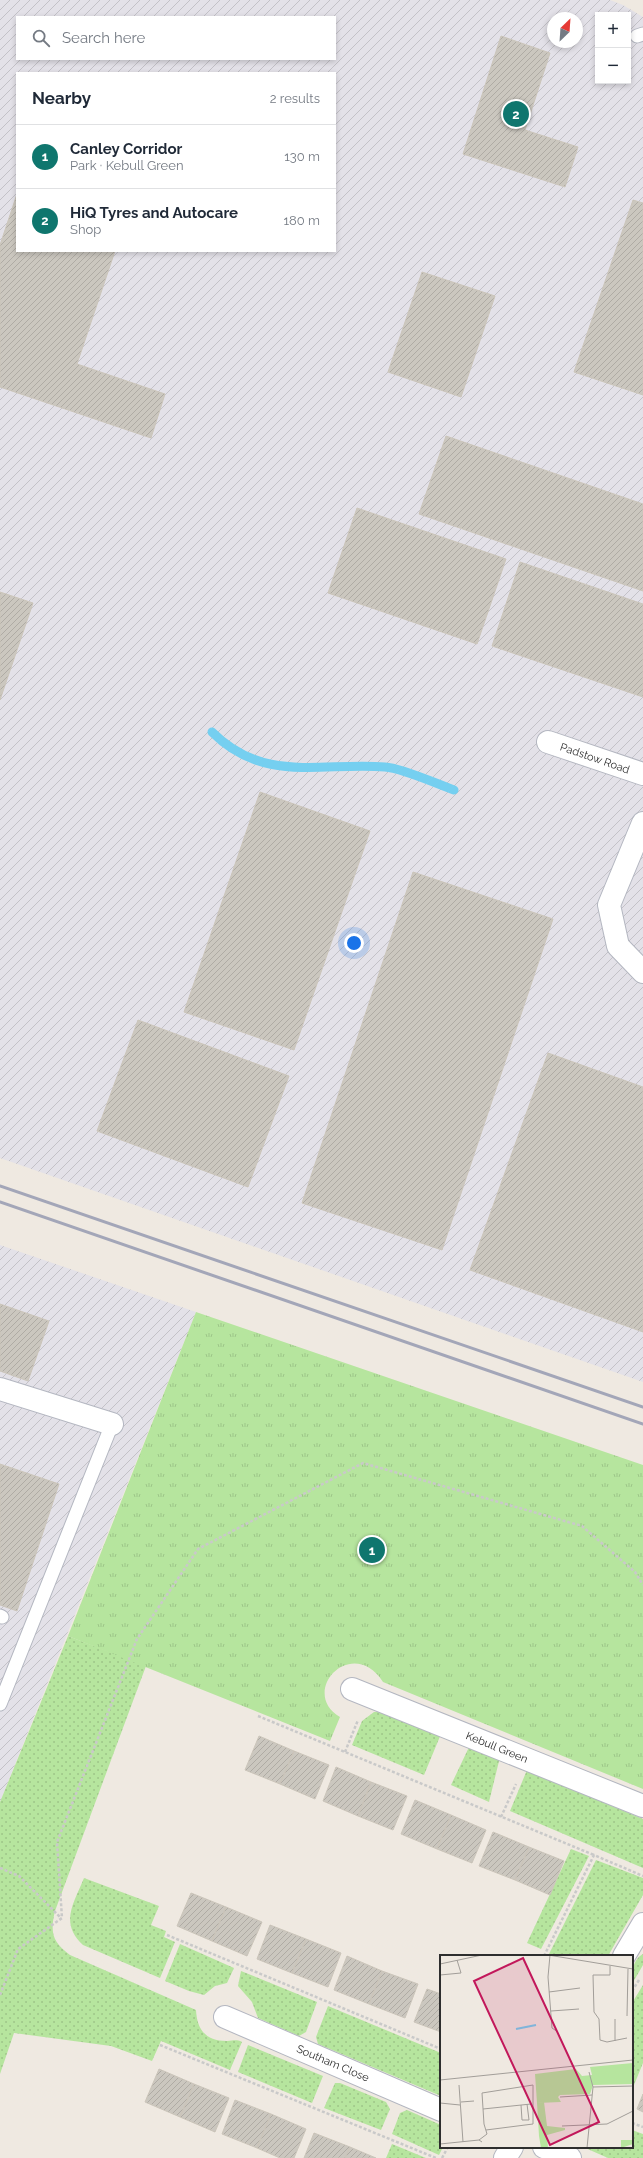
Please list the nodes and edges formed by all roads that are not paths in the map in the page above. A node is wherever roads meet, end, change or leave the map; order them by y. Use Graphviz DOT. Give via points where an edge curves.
graph roads {
  1 [pos="548,742"];
  2 [pos="643,774"];
  3 [pos="643,822"];
  4 [pos="643,972"];
  5 [pos="0,1389"];
  6 [pos="112,1424"];
  7 [pos="352,1688"];
  8 [pos="0,1704"];
  9 [pos="643,1806"];
  10 [pos="643,1924"];
  11 [pos="625,1955"];
  12 [pos="224,2017"];
  13 [pos="440,2110"];
  14 [pos="511,2148"];
  15 [pos="546,2148"];
  16 [pos="505,2158"];
  17 [pos="570,2158"];
  1 -- 2 [label="street, Padstow Road"];
  3 -- 4 [label="street" via="609,905 618,946"];
  5 -- 6 [label="street"];
  6 -- 8 [label="lane"];
  7 -- 9 [label="street, Kebull Green"];
  10 -- 11 [label="street"];
  12 -- 13 [label="street, Southam Close"];
  14 -- 16 [label="street"];
  15 -- 17 [label="street"];
}
